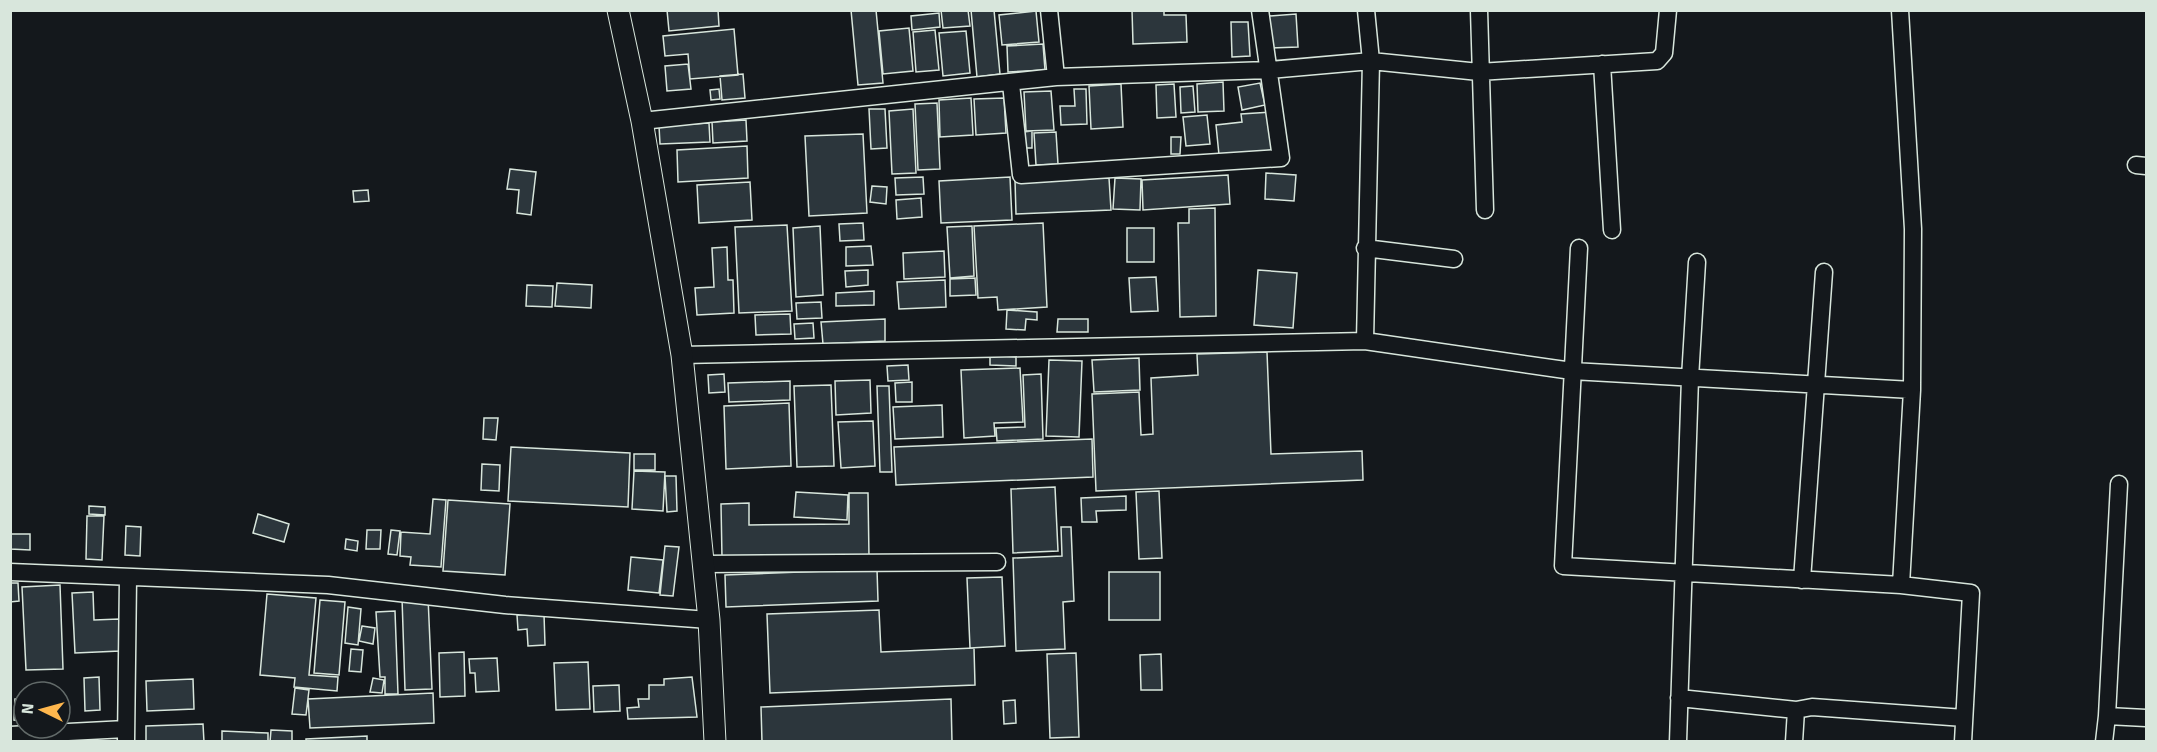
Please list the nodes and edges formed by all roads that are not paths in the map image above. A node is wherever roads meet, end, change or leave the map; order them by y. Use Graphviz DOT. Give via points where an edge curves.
graph roads {
  1 [pos="618,10"];
  2 [pos="1049,10"];
  3 [pos="1260,10"];
  4 [pos="1366,10"];
  5 [pos="1479,10"];
  6 [pos="1668,10"];
  7 [pos="1900,10"];
  8 [pos="1371,61"];
  9 [pos="1602,64"];
  10 [pos="1269,70"];
  11 [pos="1479,72"];
  12 [pos="1056,77"];
  13 [pos="1011,84"];
  14 [pos="642,121"];
  15 [pos="1485,210"];
  16 [pos="1612,230"];
  17 [pos="1365,248"];
  18 [pos="1579,248"];
  19 [pos="1454,259"];
  20 [pos="1697,262"];
  21 [pos="1824,272"];
  22 [pos="1365,341"];
  23 [pos="682,356"];
  24 [pos="1572,371"];
  25 [pos="1690,378"];
  26 [pos="1817,385"];
  27 [pos="1912,390"];
  28 [pos="2119,484"];
  29 [pos="997,562"];
  30 [pos="704,564"];
  31 [pos="10,572"];
  32 [pos="1686,572"];
  33 [pos="128,578"];
  34 [pos="1803,580"];
  35 [pos="1901,585"];
  36 [pos="709,620"];
  37 [pos="1679,698"];
  38 [pos="1796,710"];
  39 [pos="2107,716"];
  40 [pos="1964,718"];
  41 [pos="2146,718"];
  42 [pos="10,735"];
  43 [pos="126,735"];
  44 [pos="715,741"];
  45 [pos="1678,741"];
  46 [pos="1794,741"];
  47 [pos="1963,741"];
  48 [pos="2104,741"];
  1 -- 14 [label="street"];
  2 -- 12 [label="street"];
  3 -- 10 [label="street"];
  4 -- 8 [label="street"];
  5 -- 11 [label="street"];
  6 -- 9 [label="street" via="1664,53 1657,61"];
  7 -- 27 [label="street" via="1913,229"];
  8 -- 10 [label="street"];
  8 -- 11 [label="street"];
  8 -- 17 [label="street"];
  9 -- 11 [label="street"];
  9 -- 16 [label="street"];
  10 -- 12 [label="street"];
  10 -- 13 [label="street" via="1281,158 1021,175"];
  11 -- 15 [label="street"];
  12 -- 13 [label="street"];
  13 -- 14 [label="street"];
  14 -- 23 [label="street"];
  17 -- 19 [label="street"];
  17 -- 22 [label="street"];
  18 -- 24 [label="street"];
  20 -- 25 [label="street"];
  21 -- 26 [label="street"];
  22 -- 23 [label="street"];
  22 -- 24 [label="street"];
  23 -- 30 [label="street"];
  24 -- 25 [label="street"];
  24 -- 32 [label="street" via="1563,566"];
  25 -- 26 [label="street"];
  25 -- 32 [label="street"];
  26 -- 27 [label="street"];
  26 -- 34 [label="street"];
  27 -- 35 [label="street"];
  28 -- 39 [label="street"];
  29 -- 30 [label="street"];
  30 -- 36 [label="street"];
  31 -- 33 [label="street"];
  32 -- 34 [label="street"];
  32 -- 37 [label="street"];
  33 -- 36 [label="street" via="328,585 505,605"];
  33 -- 43 [label="street"];
  34 -- 35 [label="street"];
  35 -- 40 [label="street" via="1971,592"];
  36 -- 44 [label="street"];
  37 -- 38 [label="street"];
  37 -- 45 [label="street"];
  38 -- 40 [label="street" via="1812,706"];
  38 -- 46 [label="street"];
  39 -- 41 [label="street"];
  39 -- 48 [label="street"];
  40 -- 47 [label="street"];
  42 -- 43 [label="street"];
}
